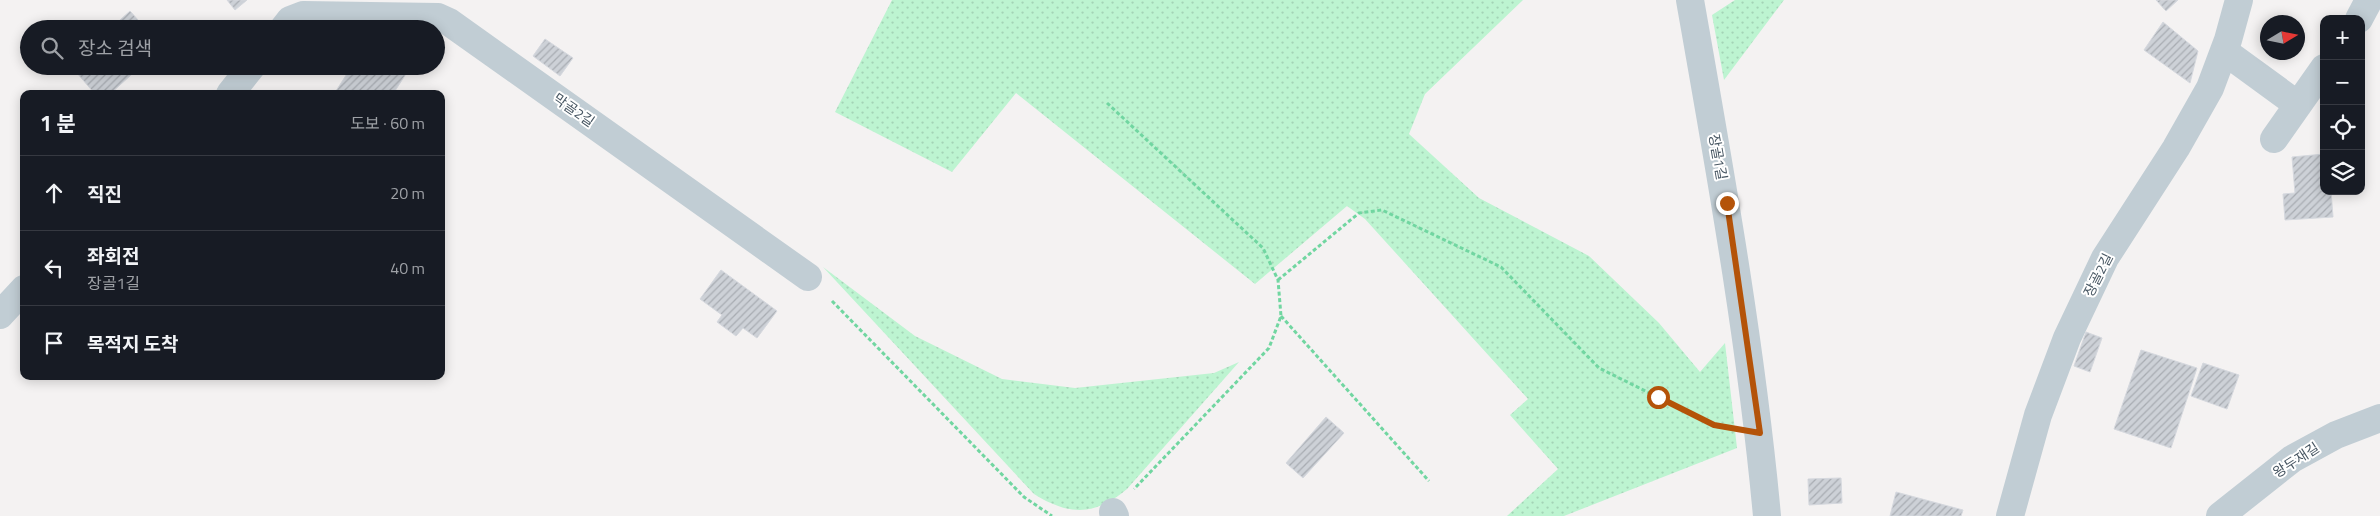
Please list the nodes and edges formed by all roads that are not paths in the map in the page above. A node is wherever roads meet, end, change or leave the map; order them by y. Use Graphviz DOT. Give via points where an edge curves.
graph roads {
  1 [pos="2239,0"];
  2 [pos="2369,0"];
  3 [pos="1695,3"];
  4 [pos="322,8"];
  5 [pos="2361,15"];
  6 [pos="290,20"];
  7 [pos="2224,51"];
  8 [pos="2320,74"];
  9 [pos="245,75"];
  10 [pos="233,90"];
  11 [pos="2298,105"];
  12 [pos="2274,139"];
  13 [pos="808,277"];
  14 [pos="20,293"];
  15 [pos="0,315"];
  16 [pos="2380,418"];
  17 [pos="1767,516"];
  18 [pos="2010,516"];
  19 [pos="2220,516"];
  1 -- 7 [label="street, 장골2길"];
  2 -- 5 [label="street"];
  3 -- 17 [label="street, 장골1길" via="1760,433"];
  4 -- 6 [label="street, 막골2길"];
  4 -- 13 [label="street, 막골2길" via="438,17 450,22"];
  7 -- 11 [label="street"];
  7 -- 18 [label="street, 장골2길" via="2210,88 2176,148 2105,258 2068,338 2038,415"];
  8 -- 11 [label="street"];
  9 -- 10 [label="street"];
  11 -- 12 [label="street"];
  14 -- 15 [label="street"];
  16 -- 19 [label="street, 왕두재길" via="2336,435 2292,459"];
}
